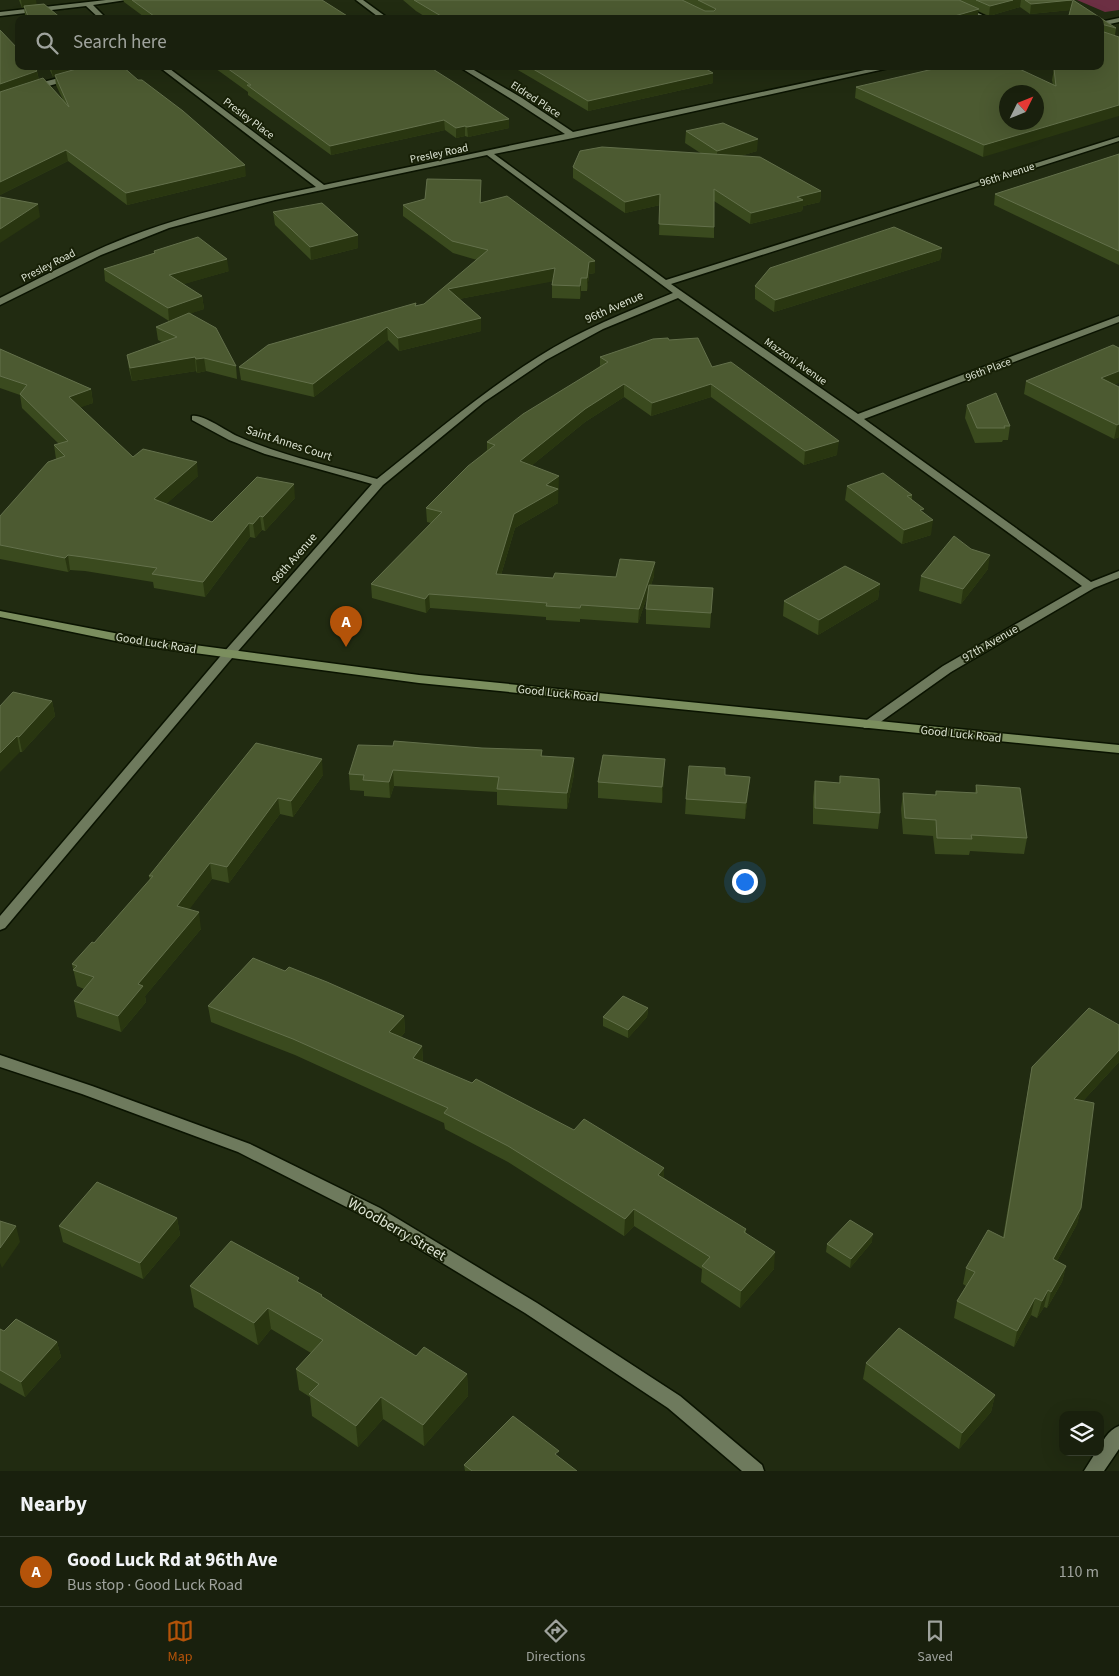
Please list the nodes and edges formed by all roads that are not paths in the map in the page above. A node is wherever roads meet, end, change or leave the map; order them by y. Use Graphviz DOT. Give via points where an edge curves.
graph roads {
  1 [pos="123,0"];
  2 [pos="359,0"];
  3 [pos="945,0"];
  4 [pos="87,4"];
  5 [pos="0,14"];
  6 [pos="99,15"];
  7 [pos="380,15"];
  8 [pos="979,15"];
  9 [pos="1119,20"];
  10 [pos="1104,23"];
  11 [pos="166,70"];
  12 [pos="468,70"];
  13 [pos="877,70"];
  14 [pos="78,76"];
  15 [pos="0,100"];
  16 [pos="573,136"];
  17 [pos="1119,139"];
  18 [pos="490,154"];
  19 [pos="323,188"];
  20 [pos="666,283"];
  21 [pos="679,294"];
  22 [pos="0,302"];
  23 [pos="1119,319"];
  24 [pos="196,418"];
  25 [pos="857,418"];
  26 [pos="378,483"];
  27 [pos="1119,574"];
  28 [pos="1090,586"];
  29 [pos="0,614"];
  30 [pos="228,655"];
  31 [pos="868,725"];
  32 [pos="1119,749"];
  33 [pos="0,925"];
  34 [pos="0,1061"];
  35 [pos="1119,1434"];
  36 [pos="755,1471"];
  37 [pos="1093,1471"];
  1 -- 4 [label="street"];
  2 -- 7 [label="street"];
  3 -- 8 [label="street"];
  4 -- 5 [label="street"];
  4 -- 6 [label="street"];
  9 -- 10 [label="street"];
  11 -- 19 [label="street, Presley Place"];
  12 -- 16 [label="street, Eldred Place"];
  13 -- 16 [label="street, Presley Road"];
  14 -- 15 [label="street"];
  16 -- 18 [label="street, Presley Road"];
  17 -- 20 [label="street, 96th Avenue"];
  18 -- 19 [label="street, Presley Road"];
  18 -- 20 [label="street, Mazzoni Avenue"];
  19 -- 22 [label="street, Presley Road" via="164,227 83,260"];
  20 -- 21 [label="street, Mazzoni Avenue"];
  21 -- 25 [label="street, Mazzoni Avenue"];
  21 -- 26 [label="street, 96th Avenue" via="600,327 543,358 481,400"];
  23 -- 25 [label="street, 96th Place"];
  24 -- 26 [label="street, Saint Annes Court" via="232,438 269,452"];
  25 -- 28 [label="street, Mazzoni Avenue"];
  26 -- 30 [label="street, 96th Avenue"];
  27 -- 28 [label="street, 97th Avenue"];
  28 -- 31 [label="street, 97th Avenue" via="946,668"];
  29 -- 30 [label="main road, Good Luck Road" via="135,641"];
  30 -- 31 [label="main road, Good Luck Road" via="419,679"];
  30 -- 33 [label="street, 96th Avenue"];
  31 -- 32 [label="main road, Good Luck Road"];
  34 -- 36 [label="street, Woodberry Street" via="244,1148 374,1213 531,1308 674,1402"];
  35 -- 37 [label="street"];
}
